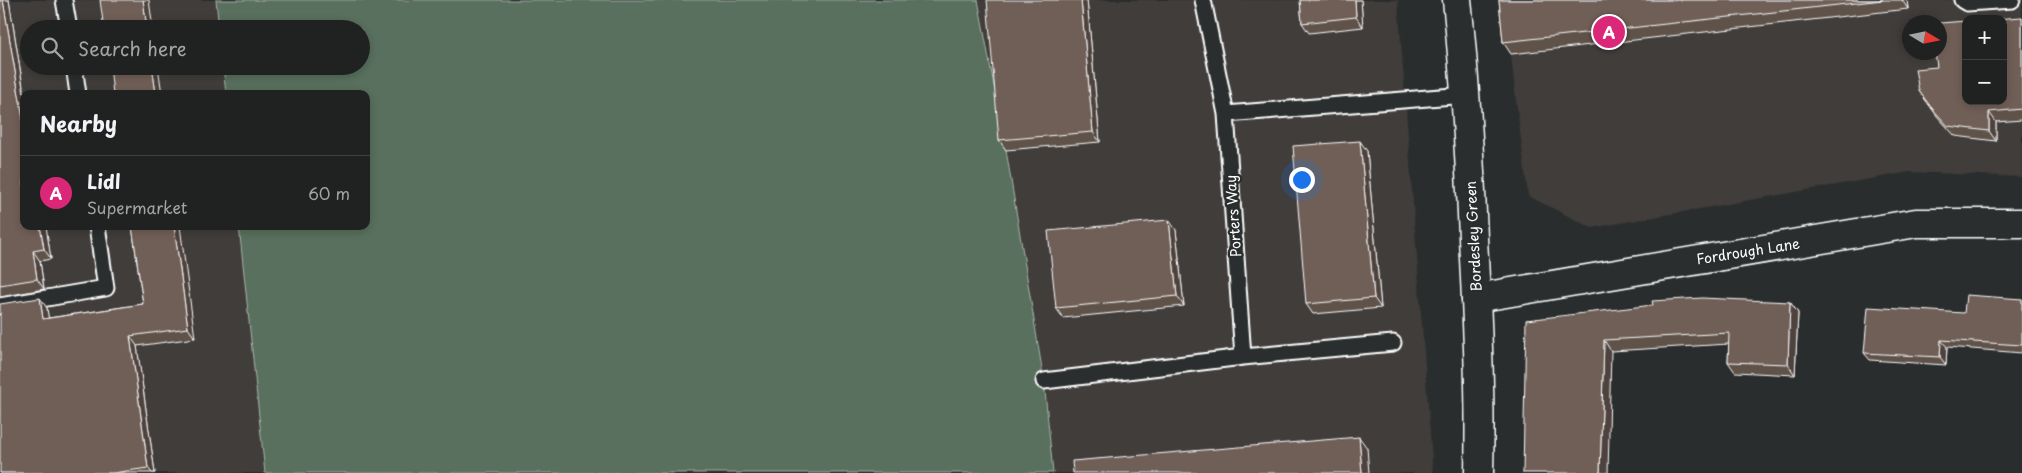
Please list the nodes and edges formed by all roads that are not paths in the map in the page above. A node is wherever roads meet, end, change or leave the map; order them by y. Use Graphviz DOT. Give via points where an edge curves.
graph roads {
  1 [pos="64,0"];
  2 [pos="1203,0"];
  3 [pos="1457,0"];
  4 [pos="1962,0"];
  5 [pos="2003,0"];
  6 [pos="67,20"];
  7 [pos="75,75"];
  8 [pos="77,90"];
  9 [pos="1466,95"];
  10 [pos="1226,114"];
  11 [pos="2022,223"];
  12 [pos="98,230"];
  13 [pos="1476,298"];
  14 [pos="0,306"];
  15 [pos="1393,343"];
  16 [pos="1243,357"];
  17 [pos="1044,381"];
  18 [pos="1479,473"];
  1 -- 6 [label="lane"];
  2 -- 10 [label="lane, Porters Way"];
  3 -- 9 [label="street, Bordesley Green"];
  4 -- 5 [label="lane" via="1967,3"];
  7 -- 8 [label="lane"];
  9 -- 10 [label="lane"];
  9 -- 13 [label="street, Bordesley Green"];
  10 -- 16 [label="lane, Porters Way"];
  11 -- 13 [label="street, Fordrough Lane" via="1916,223"];
  12 -- 14 [label="lane" via="106,288"];
  13 -- 18 [label="street, Bordesley Green"];
  15 -- 16 [label="lane"];
  16 -- 17 [label="lane"];
}
